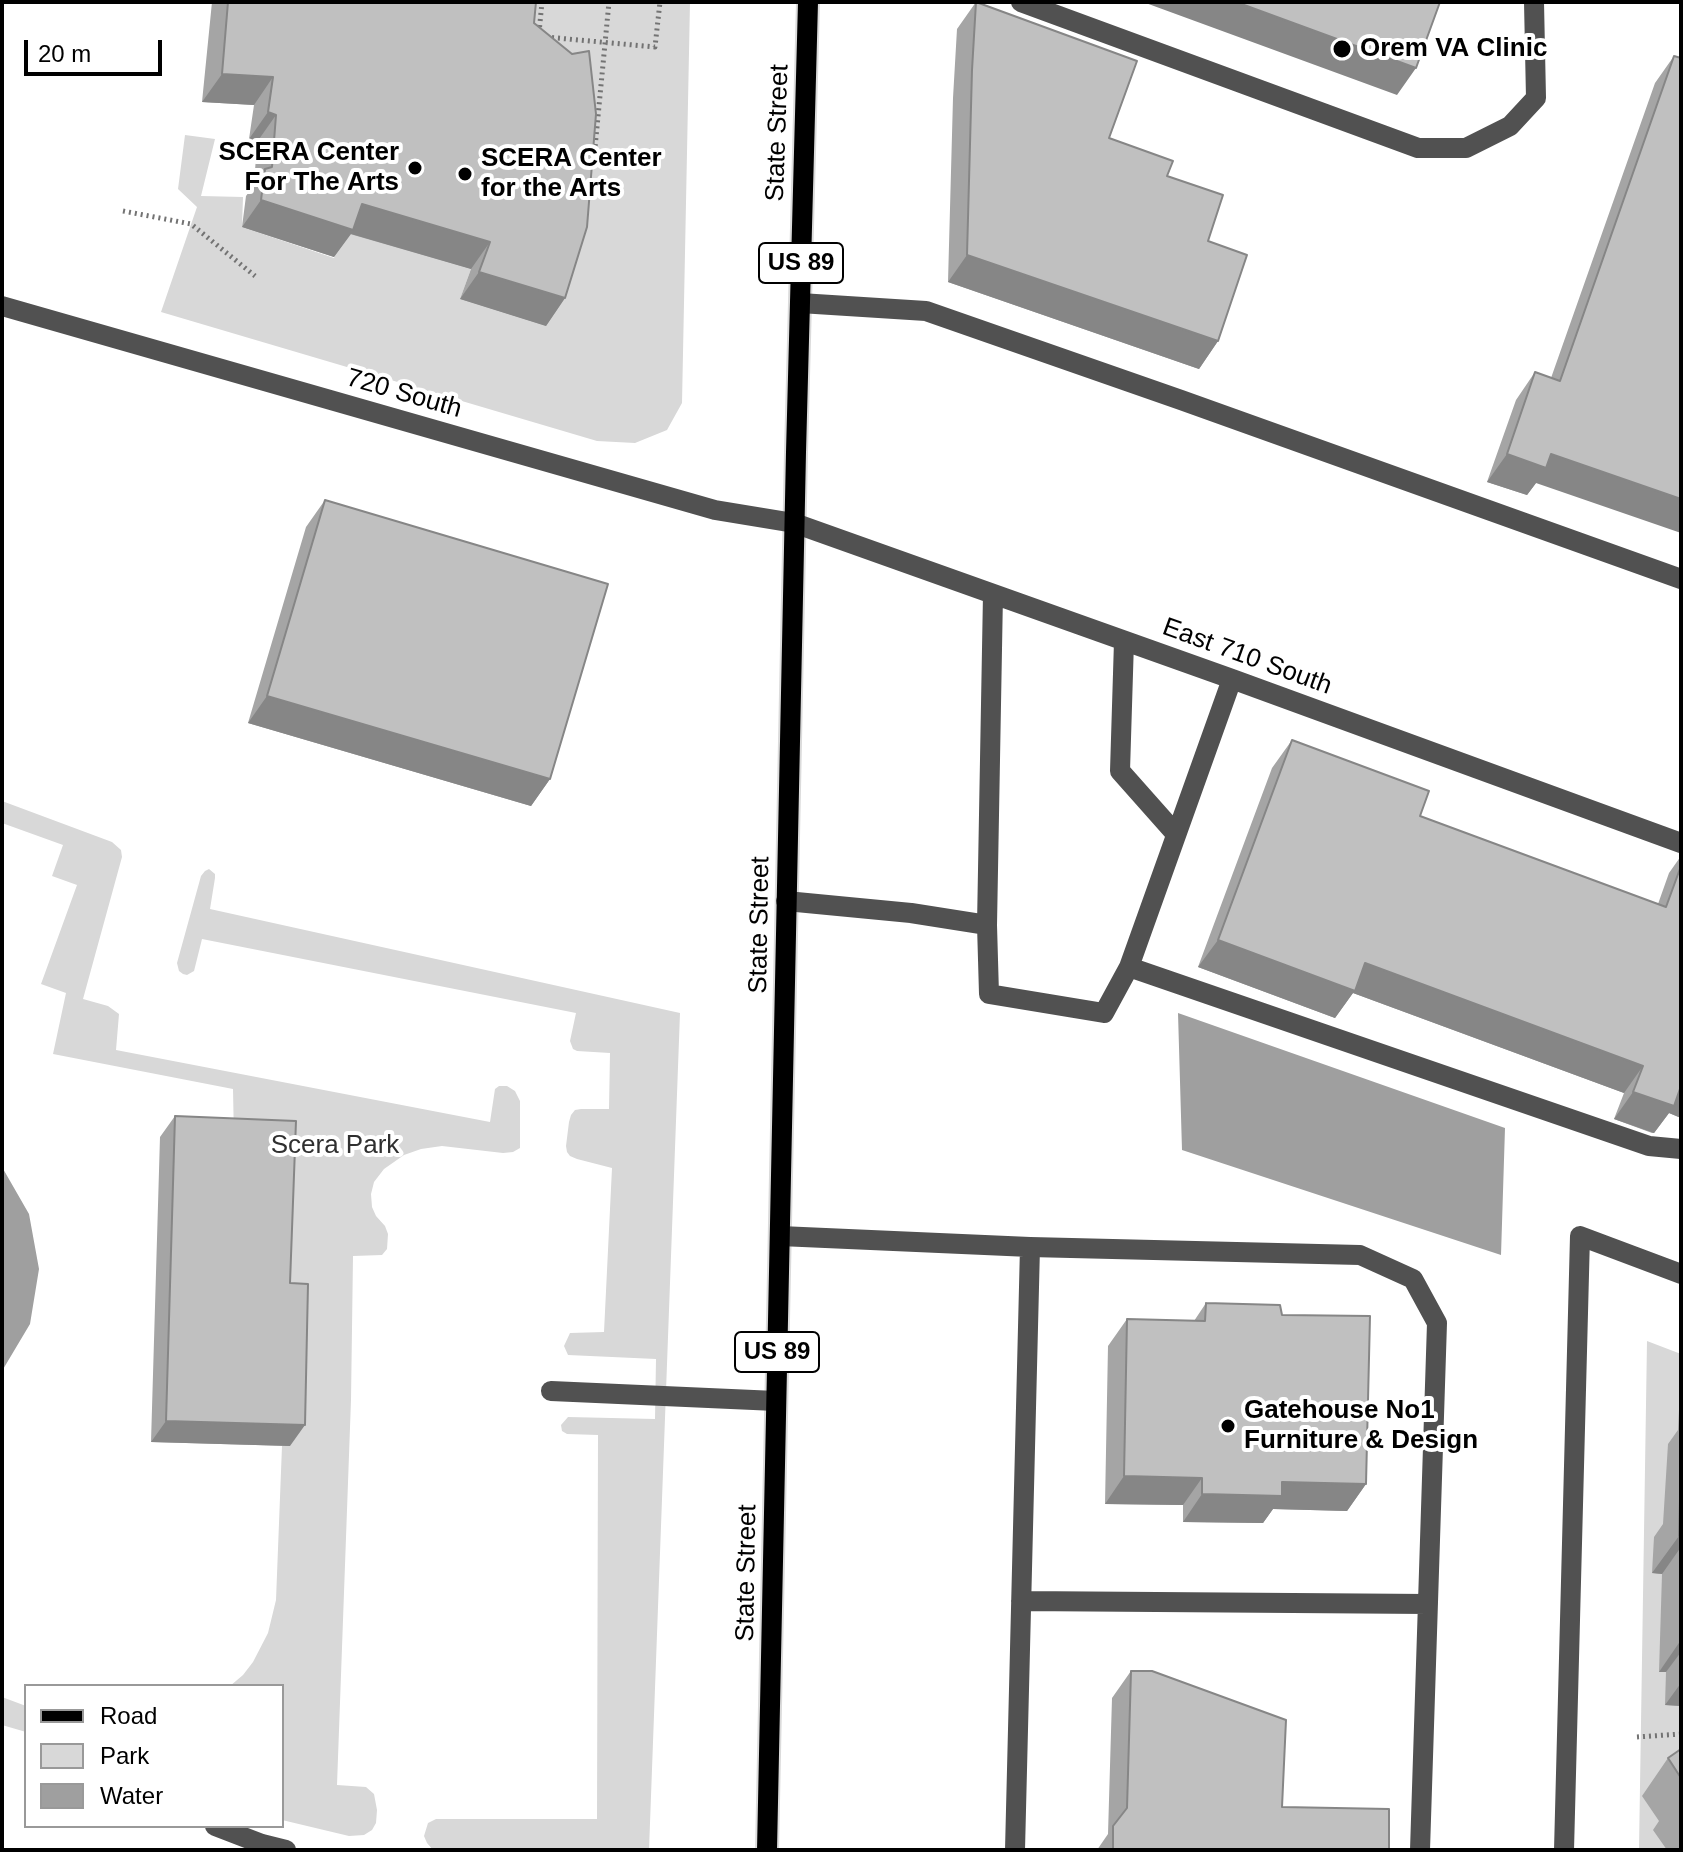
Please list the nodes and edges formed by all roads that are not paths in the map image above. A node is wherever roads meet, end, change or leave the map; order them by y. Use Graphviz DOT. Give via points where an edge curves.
graph roads {
  1 [pos="808,2"];
  2 [pos="1021,2"];
  3 [pos="1534,2"];
  4 [pos="800,303"];
  5 [pos="2,306"];
  6 [pos="794,523"];
  7 [pos="1681,579"];
  8 [pos="993,594"];
  9 [pos="1124,641"];
  10 [pos="1232,679"];
  11 [pos="1175,833"];
  12 [pos="1681,843"];
  13 [pos="786,901"];
  14 [pos="987,925"];
  15 [pos="1129,967"];
  16 [pos="1681,1149"];
  17 [pos="780,1236"];
  18 [pos="1030,1247"];
  19 [pos="1681,1274"];
  20 [pos="551,1391"];
  21 [pos="776,1401"];
  22 [pos="1021,1601"];
  23 [pos="1428,1604"];
  24 [pos="220,1828"];
  25 [pos="286,1850"];
  26 [pos="767,1850"];
  27 [pos="1015,1850"];
  28 [pos="1420,1850"];
  29 [pos="1564,1850"];
  1 -- 4 [label="main road, State Street / US 89"];
  2 -- 3 [label="street" via="1418,148 1466,148 1510,126 1536,98"];
  4 -- 6 [label="main road, State Street / US 89"];
  4 -- 7 [label="street" via="926,311"];
  5 -- 6 [label="street, 720 South" via="715,510"];
  6 -- 8 [label="street, East 710 South"];
  6 -- 13 [label="main road, State Street / US 89"];
  8 -- 9 [label="street, East 710 South"];
  8 -- 14 [label="street"];
  9 -- 10 [label="street, East 710 South"];
  9 -- 11 [label="street" via="1120,771"];
  10 -- 11 [label="street"];
  10 -- 12 [label="street, East 710 South"];
  11 -- 15 [label="street"];
  13 -- 14 [label="street"];
  13 -- 17 [label="main road, State Street / US 89"];
  14 -- 15 [label="street" via="989,994 1104,1013"];
  15 -- 16 [label="street" via="1649,1146"];
  17 -- 18 [label="street"];
  17 -- 21 [label="main road, State Street / US 89"];
  18 -- 22 [label="street"];
  18 -- 23 [label="street" via="1360,1255 1413,1279 1437,1323"];
  19 -- 29 [label="street" via="1580,1236"];
  20 -- 21 [label="street"];
  21 -- 26 [label="main road, State Street / US 89"];
  22 -- 23 [label="street"];
  22 -- 27 [label="street"];
  23 -- 28 [label="street"];
  24 -- 25 [label="street"];
}
